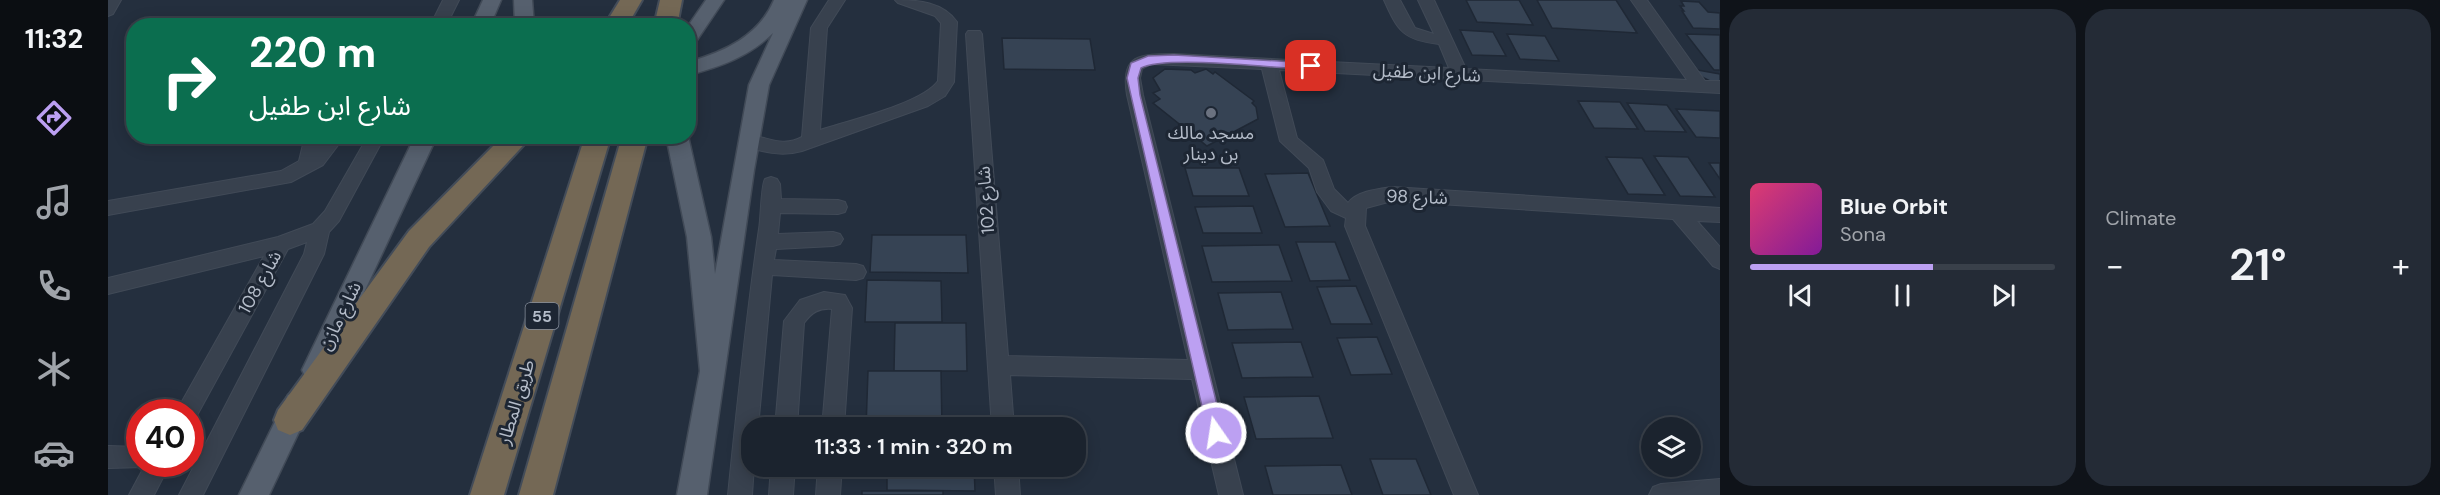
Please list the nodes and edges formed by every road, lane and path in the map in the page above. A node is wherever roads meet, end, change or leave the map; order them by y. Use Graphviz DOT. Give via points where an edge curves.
graph roads {
  1 [pos="110,0"];
  2 [pos="451,0"];
  3 [pos="631,0"];
  4 [pos="641,0"];
  5 [pos="671,0"];
  6 [pos="690,0"];
  7 [pos="715,0"];
  8 [pos="783,0"];
  9 [pos="798,0"];
  10 [pos="837,0"];
  11 [pos="903,0"];
  12 [pos="1392,0"];
  13 [pos="1426,0"];
  14 [pos="1639,0"];
  15 [pos="523,1"];
  16 [pos="490,4"];
  17 [pos="108,11"];
  18 [pos="442,18"];
  19 [pos="477,18"];
  20 [pos="484,18"];
  21 [pos="522,18"];
  22 [pos="620,18"];
  23 [pos="635,18"];
  24 [pos="667,18"];
  25 [pos="687,18"];
  26 [pos="696,27"];
  27 [pos="974,34"];
  28 [pos="1445,40"];
  29 [pos="1269,64"];
  30 [pos="696,67"];
  31 [pos="1461,75"];
  32 [pos="1700,86"];
  33 [pos="1720,87"];
  34 [pos="811,140"];
  35 [pos="748,141"];
  36 [pos="312,144"];
  37 [pos="331,144"];
  38 [pos="372,144"];
  39 [pos="422,144"];
  40 [pos="511,144"];
  41 [pos="596,144"];
  42 [pos="633,144"];
  43 [pos="679,144"];
  44 [pos="307,167"];
  45 [pos="771,184"];
  46 [pos="772,206"];
  47 [pos="838,207"];
  48 [pos="108,208"];
  49 [pos="1354,213"];
  50 [pos="1679,213"];
  51 [pos="1720,215"];
  52 [pos="320,229"];
  53 [pos="833,239"];
  54 [pos="768,242"];
  55 [pos="281,244"];
  56 [pos="1720,261"];
  57 [pos="765,267"];
  58 [pos="856,272"];
  59 [pos="108,286"];
  60 [pos="999,365"];
  61 [pos="1201,370"];
  62 [pos="713,371"];
  63 [pos="194,399"];
  64 [pos="787,417"];
  65 [pos="834,417"];
  66 [pos="1002,417"];
  67 [pos="290,420"];
  68 [pos="204,451"];
  69 [pos="108,457"];
  70 [pos="126,458"];
  71 [pos="151,477"];
  72 [pos="195,477"];
  73 [pos="783,477"];
  74 [pos="829,477"];
  75 [pos="1007,477"];
  76 [pos="1720,490"];
  77 [pos="141,495"];
  78 [pos="191,495"];
  79 [pos="254,495"];
  80 [pos="487,495"];
  81 [pos="536,495"];
  82 [pos="692,495"];
  83 [pos="740,495"];
  84 [pos="782,495"];
  85 [pos="828,495"];
  86 [pos="1008,495"];
  87 [pos="1231,495"];
  88 [pos="1466,495"];
  89 [pos="1661,495"];
  1 -- 17 [label="street"];
  2 -- 18 [label="street"];
  3 -- 22 [label="highway"];
  4 -- 23 [label="highway"];
  5 -- 24 [label="highway"];
  6 -- 25 [label="highway"];
  7 -- 26 [label="main road"];
  8 -- 30 [label="main road" via="779,14 763,33 739,50"];
  9 -- 35 [label="main road" via="759,85"];
  10 -- 34 [label="street" via="819,28"];
  11 -- 34 [label="street" via="940,13 949,22 943,87 922,102"];
  12 -- 28 [label="street" via="1404,28 1411,34"];
  13 -- 28 [label="street"];
  14 -- 32 [label="street"];
  15 -- 21 [label="main road"];
  16 -- 19 [label="street"];
  16 -- 20 [label="main road"];
  27 -- 60 [label="street, شارع 102"];
  28 -- 31 [label="street"];
  29 -- 31 [label="street, شارع ابن طفيل"];
  29 -- 49 [label="street" via="1289,141 1317,165 1326,192 1338,206"];
  29 -- 61 [label="street, شارع ابن طفيل" via="1148,59 1135,66 1132,78"];
  31 -- 32 [label="street, شارع ابن طفيل"];
  32 -- 33 [label="street, شارع ابن طفيل"];
  34 -- 35 [label="street" via="801,146 782,148"];
  35 -- 62 [label="main road"];
  36 -- 44 [label="street"];
  37 -- 44 [label="street"];
  38 -- 52 [label="street" via="332,216"];
  39 -- 67 [label="main road, شارع مازن"];
  40 -- 67 [label="highway" via="419,239"];
  41 -- 80 [label="highway, طريق المطار / 55"];
  42 -- 81 [label="highway, 55"];
  43 -- 62 [label="main road" via="699,237"];
  44 -- 48 [label="street" via="273,181"];
  45 -- 46 [label="street"];
  46 -- 47 [label="street"];
  46 -- 54 [label="street"];
  49 -- 50 [label="street, شارع 98" via="1357,204 1373,196 1392,194"];
  49 -- 88 [label="street" via="1355,226"];
  50 -- 51 [label="street, شارع 98"];
  50 -- 56 [label="street"];
  52 -- 55 [label="street"];
  52 -- 68 [label="street" via="314,254"];
  53 -- 54 [label="street"];
  54 -- 57 [label="street"];
  55 -- 59 [label="street, شارع 108"];
  55 -- 63 [label="street, شارع 108"];
  57 -- 58 [label="street"];
  57 -- 83 [label="street"];
  60 -- 61 [label="street"];
  60 -- 66 [label="street, شارع 102"];
  61 -- 87 [label="street"];
  62 -- 82 [label="main road"];
  64 -- 65 [label="street" via="794,321 802,307 826,299 838,301 842,308"];
  67 -- 79 [label="main road, شارع مازن"];
  69 -- 70 [label="street"];
  71 -- 77 [label="street"];
  72 -- 78 [label="street"];
  73 -- 84 [label="street"];
  74 -- 85 [label="street"];
  75 -- 86 [label="street"];
  76 -- 89 [label="street"];
}
